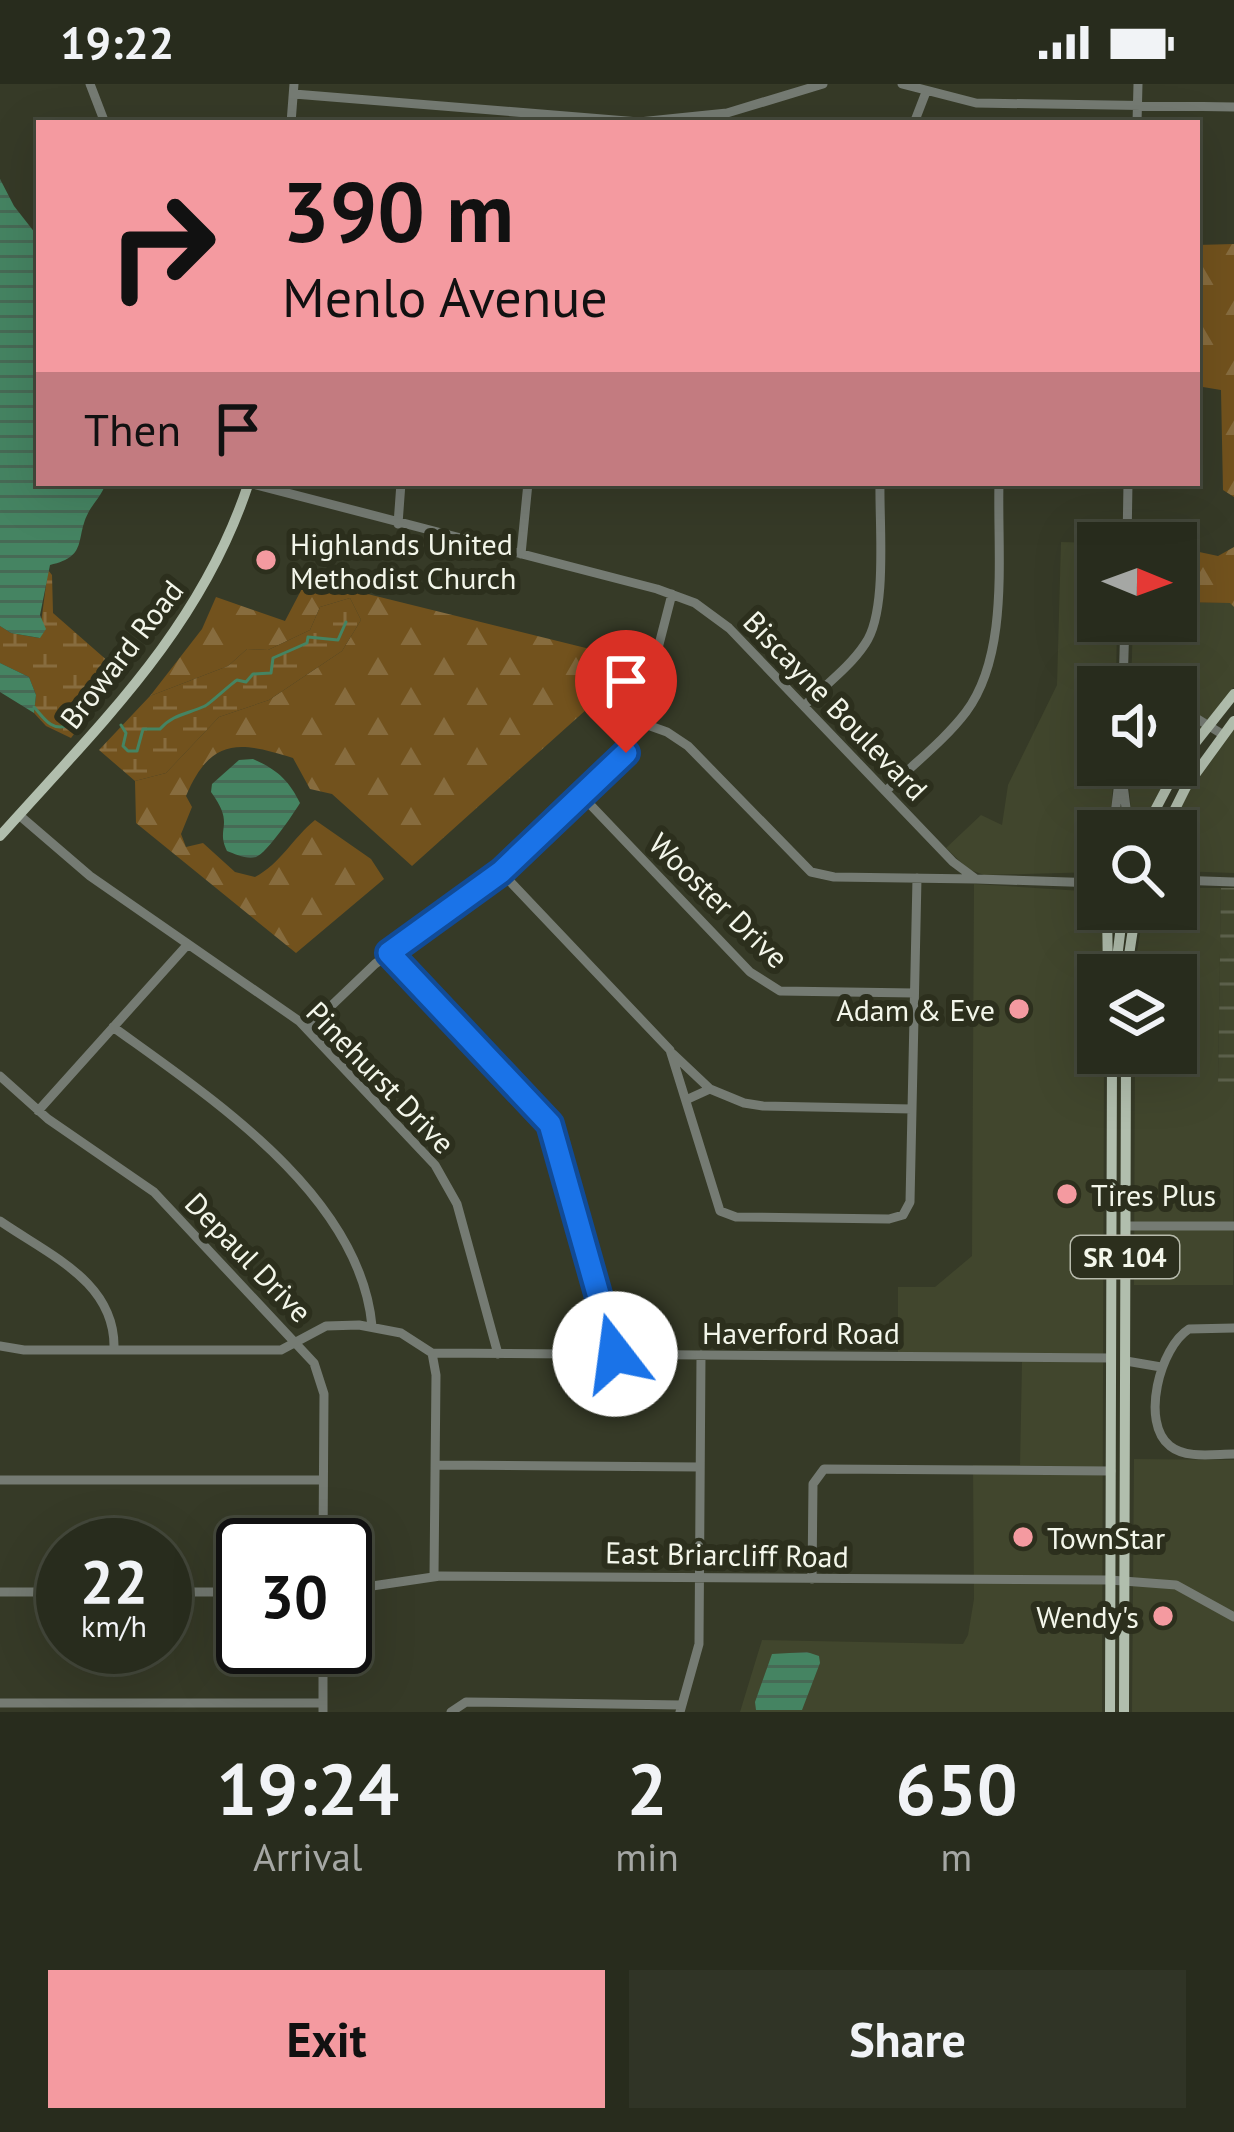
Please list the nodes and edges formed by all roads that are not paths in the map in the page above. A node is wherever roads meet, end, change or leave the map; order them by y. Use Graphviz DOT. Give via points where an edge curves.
graph roads {
  1 [pos="90,84"];
  2 [pos="823,84"];
  3 [pos="902,84"];
  4 [pos="1138,84"];
  5 [pos="294,89"];
  6 [pos="926,92"];
  7 [pos="1137,106"];
  8 [pos="1234,107"];
  9 [pos="560,119"];
  10 [pos="104,120"];
  11 [pos="291,120"];
  12 [pos="670,120"];
  13 [pos="915,120"];
  14 [pos="1137,120"];
  15 [pos="248,486"];
  16 [pos="256,486"];
  17 [pos="401,486"];
  18 [pos="528,486"];
  19 [pos="880,486"];
  20 [pos="999,486"];
  21 [pos="1129,486"];
  22 [pos="1128,522"];
  23 [pos="398,524"];
  24 [pos="521,554"];
  25 [pos="672,594"];
  26 [pos="1234,694"];
  27 [pos="804,706"];
  28 [pos="1197,720"];
  29 [pos="1234,721"];
  30 [pos="639,722"];
  31 [pos="1207,724"];
  32 [pos="1222,734"];
  33 [pos="886,791"];
  34 [pos="583,797"];
  35 [pos="1154,810"];
  36 [pos="1174,810"];
  37 [pos="19,815"];
  38 [pos="0,836"];
  39 [pos="501,872"];
  40 [pos="917,878"];
  41 [pos="976,879"];
  42 [pos="1197,881"];
  43 [pos="1077,882"];
  44 [pos="1234,882"];
  45 [pos="188,944"];
  46 [pos="389,953"];
  47 [pos="914,993"];
  48 [pos="113,1027"];
  49 [pos="307,1029"];
  50 [pos="670,1050"];
  51 [pos="1112,1074"];
  52 [pos="1123,1074"];
  53 [pos="1126,1074"];
  54 [pos="0,1076"];
  55 [pos="1126,1087"];
  56 [pos="710,1089"];
  57 [pos="688,1099"];
  58 [pos="912,1109"];
  59 [pos="38,1111"];
  60 [pos="1112,1197"];
  61 [pos="0,1221"];
  62 [pos="1126,1226"];
  63 [pos="1234,1226"];
  64 [pos="372,1325"];
  65 [pos="1234,1328"];
  66 [pos="1111,1341"];
  67 [pos="297,1343"];
  68 [pos="0,1346"];
  69 [pos="114,1349"];
  70 [pos="431,1353"];
  71 [pos="498,1354"];
  72 [pos="615,1354"];
  73 [pos="700,1355"];
  74 [pos="1111,1358"];
  75 [pos="1126,1361"];
  76 [pos="1161,1367"];
  77 [pos="1126,1385"];
  78 [pos="1234,1454"];
  79 [pos="436,1465"];
  80 [pos="700,1467"];
  81 [pos="1111,1471"];
  82 [pos="0,1480"];
  83 [pos="323,1480"];
  84 [pos="323,1518"];
  85 [pos="434,1576"];
  86 [pos="699,1578"];
  87 [pos="812,1579"];
  88 [pos="1110,1580"];
  89 [pos="1125,1581"];
  90 [pos="372,1586"];
  91 [pos="0,1592"];
  92 [pos="36,1592"];
  93 [pos="1234,1617"];
  94 [pos="323,1674"];
  95 [pos="0,1703"];
  96 [pos="560,1707"];
  97 [pos="323,1708"];
  98 [pos="681,1709"];
  99 [pos="452,1710"];
  100 [pos="1110,1712"];
  101 [pos="1124,1712"];
  1 -- 10 [label="street"];
  2 -- 12 [label="street" via="749,108"];
  3 -- 6 [label="street"];
  4 -- 7 [label="street"];
  5 -- 9 [label="street"];
  5 -- 11 [label="street"];
  6 -- 7 [label="street" via="976,103"];
  6 -- 13 [label="street"];
  7 -- 8 [label="street"];
  7 -- 14 [label="street"];
  15 -- 37 [label="main road, Broward Road" via="178,631"];
  16 -- 23 [label="street, Biscayne Boulevard"];
  17 -- 23 [label="street"];
  18 -- 24 [label="street"];
  19 -- 27 [label="street" via="872,632"];
  20 -- 33 [label="street" via="995,638 986,676 956,724"];
  21 -- 22 [label="street"];
  23 -- 24 [label="street, Biscayne Boulevard"];
  24 -- 25 [label="street, Biscayne Boulevard"];
  25 -- 27 [label="street, Biscayne Boulevard" via="718,618"];
  25 -- 30 [label="street"];
  26 -- 31 [label="main road"];
  27 -- 33 [label="street, Biscayne Boulevard"];
  28 -- 31 [label="street"];
  29 -- 32 [label="main road"];
  30 -- 34 [label="street" via="626,753"];
  30 -- 40 [label="street" via="688,746 811,872"];
  31 -- 32 [label="street"];
  31 -- 35 [label="main road"];
  32 -- 36 [label="main road"];
  33 -- 41 [label="street, Biscayne Boulevard"];
  34 -- 39 [label="street"];
  34 -- 47 [label="street, Wooster Drive" via="771,988"];
  37 -- 38 [label="main road, Broward Road"];
  37 -- 45 [label="street, Pinehurst Drive" via="89,876"];
  39 -- 46 [label="street"];
  39 -- 50 [label="street"];
  40 -- 41 [label="street"];
  40 -- 47 [label="street"];
  41 -- 43 [label="street"];
  42 -- 44 [label="street"];
  45 -- 48 [label="street"];
  45 -- 49 [label="street, Pinehurst Drive"];
  46 -- 49 [label="street"];
  46 -- 72 [label="street" via="550,1124"];
  47 -- 58 [label="street"];
  48 -- 59 [label="street"];
  48 -- 64 [label="street" via="232,1112 320,1205 351,1247"];
  49 -- 71 [label="street, Pinehurst Drive" via="451,1188"];
  50 -- 56 [label="street"];
  50 -- 57 [label="street"];
  51 -- 60 [label="main road, SR 104"];
  52 -- 55 [label="main road"];
  53 -- 55 [label="main road, SR 104"];
  54 -- 59 [label="street, Depaul Drive"];
  55 -- 62 [label="main road, SR 104"];
  56 -- 57 [label="street"];
  56 -- 58 [label="street" via="763,1106"];
  57 -- 58 [label="street" via="724,1214 903,1215"];
  59 -- 67 [label="street, Depaul Drive" via="154,1192"];
  60 -- 62 [label="main road"];
  60 -- 66 [label="main road, SR 104"];
  61 -- 69 [label="street" via="94,1288 111,1316"];
  62 -- 63 [label="street"];
  62 -- 75 [label="main road, SR 104"];
  64 -- 67 [label="street" via="326,1326"];
  64 -- 70 [label="street, Haverford Road"];
  65 -- 76 [label="street" via="1189,1328"];
  66 -- 74 [label="main road, SR 104"];
  66 -- 75 [label="main road"];
  67 -- 69 [label="street" via="281,1350"];
  67 -- 83 [label="street, Depaul Drive" via="323,1388"];
  68 -- 69 [label="street"];
  70 -- 71 [label="street, Haverford Road"];
  70 -- 79 [label="street"];
  71 -- 72 [label="street, Haverford Road"];
  72 -- 73 [label="street, Haverford Road"];
  73 -- 74 [label="street, Haverford Road"];
  73 -- 80 [label="street"];
  74 -- 77 [label="main road"];
  74 -- 81 [label="main road, SR 104"];
  75 -- 76 [label="street"];
  75 -- 77 [label="main road, SR 104"];
  76 -- 78 [label="street" via="1157,1423 1166,1443 1188,1454"];
  77 -- 89 [label="main road, SR 104"];
  79 -- 80 [label="street"];
  79 -- 85 [label="street"];
  80 -- 86 [label="street"];
  81 -- 87 [label="street" via="824,1469 813,1484"];
  81 -- 88 [label="main road, SR 104"];
  82 -- 83 [label="street"];
  83 -- 84 [label="street, Depaul Drive"];
  85 -- 86 [label="street, East Briarcliff Road"];
  85 -- 90 [label="street, East Briarcliff Road"];
  86 -- 87 [label="street, East Briarcliff Road"];
  86 -- 98 [label="street" via="699,1644"];
  87 -- 88 [label="street, East Briarcliff Road"];
  88 -- 89 [label="street, East Briarcliff Road"];
  88 -- 100 [label="main road, SR 104"];
  89 -- 93 [label="street, East Briarcliff Road" via="1176,1585"];
  89 -- 101 [label="main road, SR 104"];
  91 -- 92 [label="street"];
  94 -- 97 [label="street"];
  95 -- 97 [label="street"];
  96 -- 98 [label="street"];
  96 -- 99 [label="street" via="466,1702"];
}
